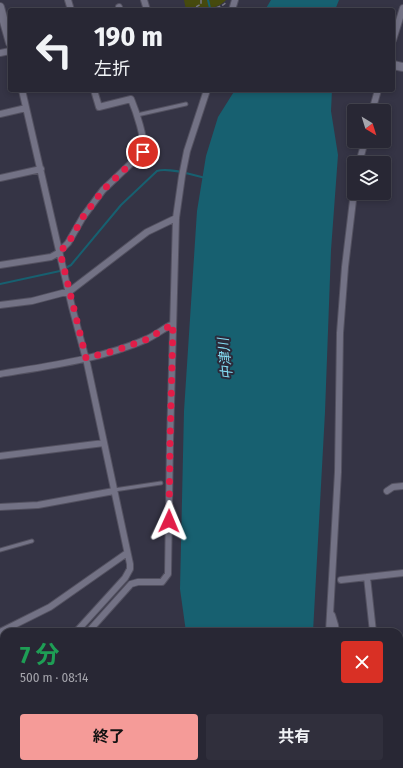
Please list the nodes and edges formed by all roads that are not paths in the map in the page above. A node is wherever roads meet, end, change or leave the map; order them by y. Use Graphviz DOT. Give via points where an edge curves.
graph roads {
  1 [pos="0,7"];
  2 [pos="403,8"];
  3 [pos="395,34"];
  4 [pos="8,36"];
  5 [pos="22,92"];
  6 [pos="95,92"];
  7 [pos="206,92"];
  8 [pos="377,92"];
  9 [pos="186,104"];
  10 [pos="374,104"];
  11 [pos="26,108"];
  12 [pos="0,114"];
  13 [pos="137,115"];
  14 [pos="40,170"];
  15 [pos="0,178"];
  16 [pos="353,200"];
  17 [pos="176,218"];
  18 [pos="60,252"];
  19 [pos="0,264"];
  20 [pos="69,291"];
  21 [pos="0,304"];
  22 [pos="173,324"];
  23 [pos="86,358"];
  24 [pos="0,374"];
  25 [pos="104,443"];
  26 [pos="0,456"];
  27 [pos="161,483"];
  28 [pos="403,486"];
  29 [pos="114,490"];
  30 [pos="386,491"];
  31 [pos="0,507"];
  32 [pos="32,541"];
  33 [pos="0,550"];
  34 [pos="127,553"];
  35 [pos="403,573"];
  36 [pos="367,577"];
  37 [pos="341,580"];
  38 [pos="330,612"];
  39 [pos="6,628"];
  40 [pos="80,628"];
  41 [pos="92,628"];
  42 [pos="329,628"];
  43 [pos="335,628"];
  44 [pos="373,628"];
  1 -- 4 [label="main road"];
  2 -- 3 [label="street"];
  5 -- 11 [label="street"];
  6 -- 13 [label="street" via="99,107 131,99"];
  7 -- 17 [label="street" via="187,151"];
  8 -- 10 [label="street"];
  9 -- 13 [label="lane"];
  11 -- 12 [label="street"];
  11 -- 14 [label="street"];
  13 -- 18 [label="street" via="143,152 103,190"];
  14 -- 15 [label="street"];
  14 -- 18 [label="street"];
  16 -- 38 [label="street" via="340,333 338,472"];
  17 -- 20 [label="street" via="147,232"];
  17 -- 22 [label="street"];
  18 -- 19 [label="street" via="50,257"];
  18 -- 20 [label="street"];
  20 -- 21 [label="street"];
  20 -- 23 [label="street"];
  22 -- 23 [label="street" via="145,340"];
  22 -- 41 [label="street" via="168,574 162,582 131,584"];
  23 -- 24 [label="street"];
  23 -- 25 [label="street"];
  25 -- 26 [label="street"];
  25 -- 29 [label="street"];
  27 -- 29 [label="lane"];
  28 -- 30 [label="street"];
  29 -- 31 [label="street" via="38,505"];
  29 -- 34 [label="street"];
  32 -- 33 [label="lane"];
  34 -- 39 [label="street" via="50,607"];
  34 -- 40 [label="street" via="130,567 128,574"];
  35 -- 36 [label="street"];
  36 -- 37 [label="street"];
  36 -- 44 [label="street"];
  38 -- 42 [label="street"];
  38 -- 43 [label="street"];
}
